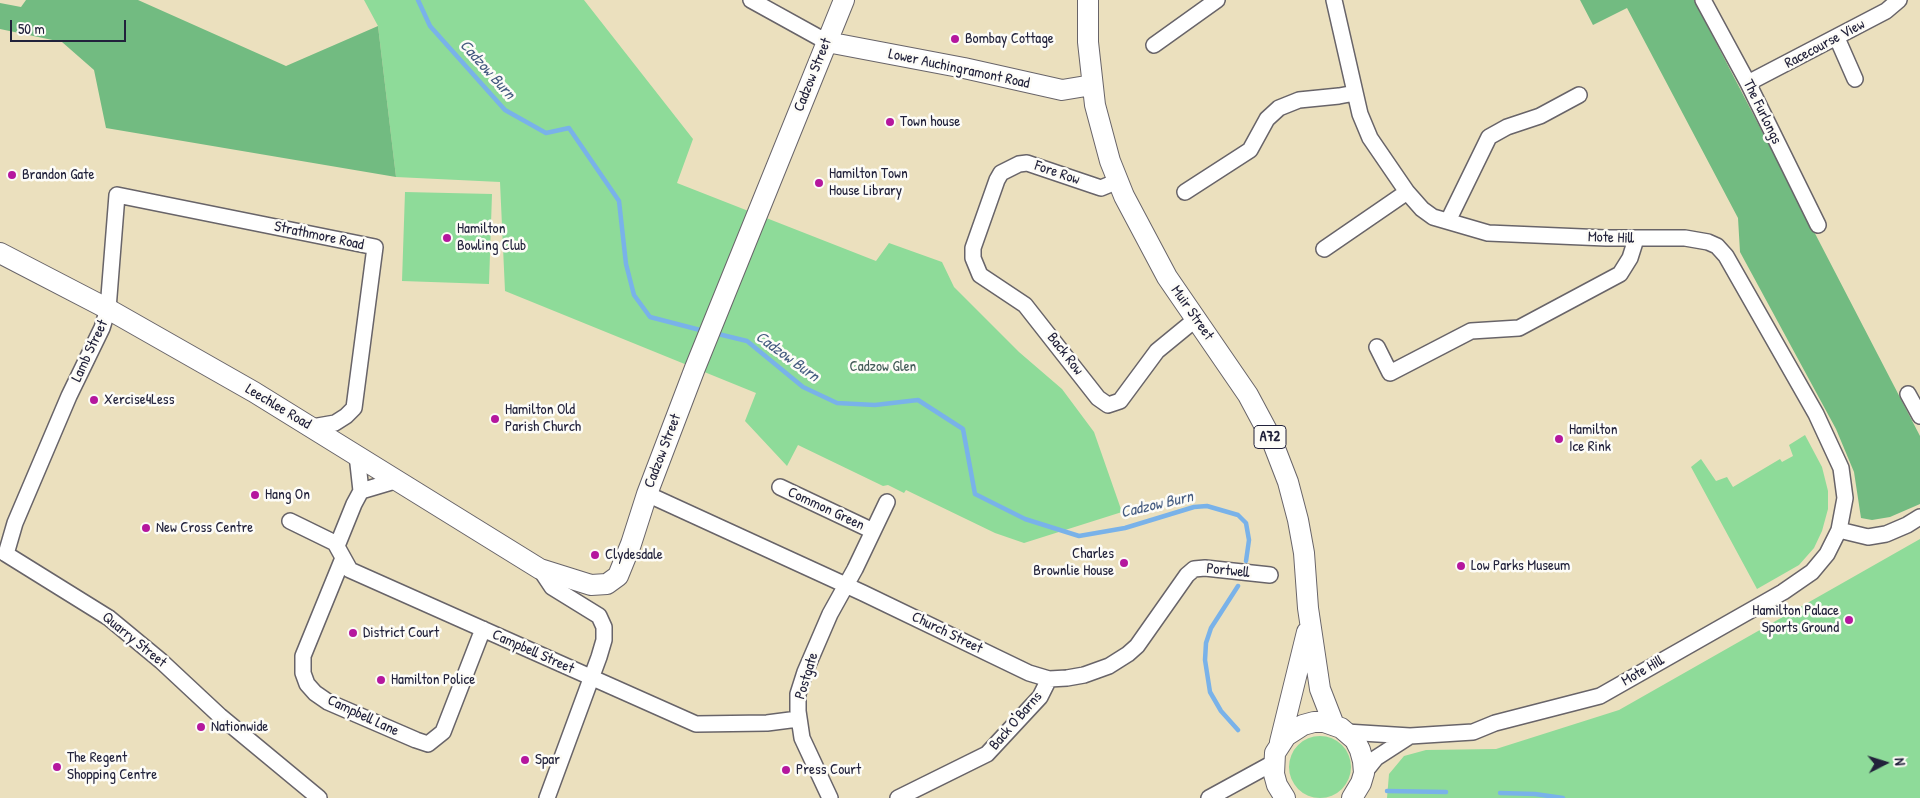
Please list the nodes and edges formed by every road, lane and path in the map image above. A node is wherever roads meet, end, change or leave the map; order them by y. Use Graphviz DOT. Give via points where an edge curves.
graph roads {
  1 [pos="751,0"];
  2 [pos="844,0"];
  3 [pos="1088,0"];
  4 [pos="1217,0"];
  5 [pos="1334,0"];
  6 [pos="1703,0"];
  7 [pos="1898,0"];
  8 [pos="1837,38"];
  9 [pos="827,42"];
  10 [pos="1154,45"];
  11 [pos="1855,78"];
  12 [pos="1748,84"];
  13 [pos="1092,85"];
  14 [pos="1355,93"];
  15 [pos="1579,95"];
  16 [pos="1118,181"];
  17 [pos="1185,192"];
  18 [pos="1407,192"];
  19 [pos="117,194"];
  20 [pos="988,204"];
  21 [pos="1448,221"];
  22 [pos="1818,225"];
  23 [pos="1636,239"];
  24 [pos="1324,249"];
  25 [pos="3,256"];
  26 [pos="108,309"];
  27 [pos="1196,319"];
  28 [pos="1377,347"];
  29 [pos="1908,394"];
  30 [pos="1920,416"];
  31 [pos="312,427"];
  32 [pos="357,455"];
  33 [pos="38,470"];
  34 [pos="398,480"];
  35 [pos="780,487"];
  36 [pos="361,491"];
  37 [pos="647,494"];
  38 [pos="887,502"];
  39 [pos="1920,517"];
  40 [pos="290,522"];
  41 [pos="1839,530"];
  42 [pos="873,531"];
  43 [pos="340,552"];
  44 [pos="540,569"];
  45 [pos="1187,575"];
  46 [pos="1270,575"];
  47 [pos="846,586"];
  48 [pos="1310,622"];
  49 [pos="483,629"];
  50 [pos="591,678"];
  51 [pos="1049,678"];
  52 [pos="798,719"];
  53 [pos="1340,728"];
  54 [pos="1410,736"];
  55 [pos="1276,754"];
  56 [pos="1360,788"];
  57 [pos="319,798"];
  58 [pos="547,798"];
  59 [pos="830,798"];
  60 [pos="898,798"];
  61 [pos="1209,798"];
  62 [pos="1285,798"];
  1 -- 9 [label="street"];
  2 -- 9 [label="main road, Cadzow Street"];
  3 -- 13 [label="main road, Muir Street / A72"];
  4 -- 10 [label="street"];
  5 -- 14 [label="street, Mote Hill"];
  6 -- 12 [label="street, The Furlongs"];
  7 -- 8 [label="street, Racecourse View" via="1886,11"];
  8 -- 11 [label="street"];
  8 -- 12 [label="street, Racecourse View"];
  9 -- 13 [label="main road, Lower Auchingramont Road" via="1062,90"];
  9 -- 37 [label="main road, Cadzow Street"];
  12 -- 22 [label="street, The Furlongs"];
  13 -- 16 [label="main road, Muir Street / A72" via="1099,122"];
  14 -- 17 [label="street" via="1299,100 1279,108 1266,119 1250,150"];
  14 -- 18 [label="street, Mote Hill" via="1370,138"];
  15 -- 21 [label="street" via="1540,116 1489,136"];
  16 -- 20 [label="street, Fore Row" via="1101,188 1024,163 999,175"];
  16 -- 27 [label="main road, Muir Street / A72" via="1158,262"];
  18 -- 21 [label="street, Mote Hill" via="1433,217"];
  18 -- 24 [label="street"];
  19 -- 26 [label="street, Lamb Street"];
  19 -- 31 [label="street, Strathmore Road" via="375,247 354,408 335,423"];
  20 -- 27 [label="street, Back Row" via="972,252 978,272 1025,305 1104,404 1120,401 1157,352"];
  21 -- 23 [label="street, Mote Hill" via="1488,233"];
  23 -- 28 [label="street" via="1620,274 1519,328 1471,331 1390,373"];
  23 -- 41 [label="street, Mote Hill" via="1698,240 1717,246 1726,256 1816,414 1841,468 1845,498"];
  25 -- 26 [label="main road, Leechlee Road"];
  26 -- 31 [label="main road, Leechlee Road"];
  26 -- 33 [label="street, Lamb Street"];
  27 -- 48 [label="main road, Muir Street / A72" via="1248,395 1278,456 1298,520"];
  29 -- 30 [label="street"];
  31 -- 32 [label="main road, Leechlee Road"];
  32 -- 34 [label="main road, Leechlee Road"];
  32 -- 36 [label="street"];
  33 -- 57 [label="street, Quarry Street" via="15,523 6,554 108,618"];
  34 -- 36 [label="street"];
  34 -- 44 [label="main road, Leechlee Road"];
  35 -- 42 [label="street, Common Green"];
  36 -- 43 [label="street"];
  37 -- 44 [label="main road, Cadzow Street" via="618,576 607,584 581,583"];
  37 -- 47 [label="street, Church Street"];
  38 -- 42 [label="street"];
  39 -- 41 [label="street" via="1886,534 1868,537"];
  40 -- 43 [label="street, Campbell Street" via="335,543"];
  41 -- 54 [label="street, Mote Hill" via="1827,554 1812,572 1600,696 1495,723 1473,732"];
  42 -- 47 [label="street"];
  43 -- 49 [label="street, Campbell Street" via="350,570"];
  43 -- 49 [label="street, Campbell Lane" via="303,656 307,684 328,702 428,744 443,732"];
  44 -- 50 [label="street" via="552,587 599,616 604,627 604,640"];
  45 -- 46 [label="street, Portwell" via="1200,568"];
  45 -- 51 [label="street, Church Street" via="1133,650 1121,659 1078,677"];
  47 -- 51 [label="street, Church Street" via="1030,673"];
  47 -- 52 [label="street, Postgate" via="830,614 803,678 798,694"];
  48 -- 53 [label="main road, Muir Street / A72" via="1320,689"];
  48 -- 55 [label="main road, Muir Street / A72"];
  49 -- 50 [label="street, Campbell Street"];
  50 -- 52 [label="street, Campbell Street" via="700,725"];
  50 -- 58 [label="street"];
  51 -- 60 [label="street, Back O'Barns" via="1040,697 981,758"];
  52 -- 59 [label="street, Postgate" via="806,749"];
  53 -- 54 [label="street, Mote Hill"];
  53 -- 55 [label="main road" via="1314,722 1304,725 1286,736"];
  53 -- 56 [label="main road, A72" via="1360,750 1363,761"];
  54 -- 56 [label="street, Mote Hill" via="1376,758"];
  55 -- 61 [label="street"];
  55 -- 62 [label="main road, A72" via="1274,774"];
}
